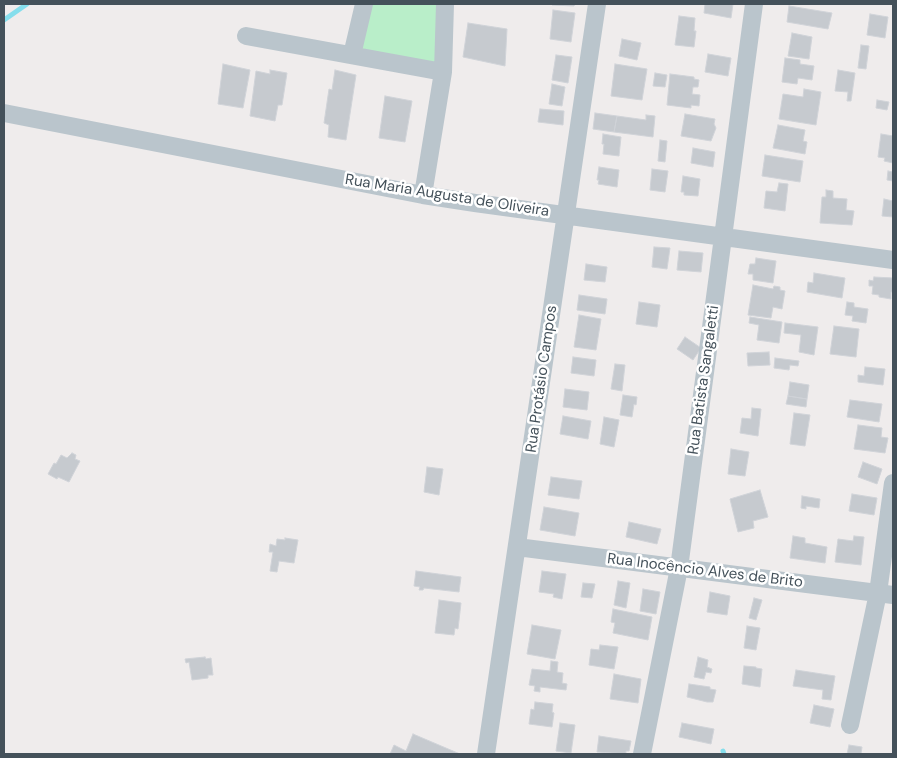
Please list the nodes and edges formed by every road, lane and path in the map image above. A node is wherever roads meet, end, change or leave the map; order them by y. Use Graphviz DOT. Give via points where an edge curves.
graph roads {
  1 [pos="364,4"];
  2 [pos="445,4"];
  3 [pos="597,4"];
  4 [pos="754,4"];
  5 [pos="246,36"];
  6 [pos="352,55"];
  7 [pos="443,72"];
  8 [pos="4,113"];
  9 [pos="423,195"];
  10 [pos="566,216"];
  11 [pos="723,237"];
  12 [pos="893,260"];
  13 [pos="893,483"];
  14 [pos="517,547"];
  15 [pos="679,568"];
  16 [pos="885,594"];
  17 [pos="850,725"];
  18 [pos="486,754"];
  19 [pos="642,754"];
  1 -- 6 [label="street"];
  2 -- 7 [label="street"];
  3 -- 10 [label="street, Rua Protásio Campos"];
  4 -- 11 [label="street, Rua Batista Sangaletti"];
  5 -- 6 [label="street"];
  6 -- 7 [label="street"];
  7 -- 9 [label="street"];
  8 -- 9 [label="street, Rua Maria Augusta de Oliveira"];
  9 -- 10 [label="street, Rua Maria Augusta de Oliveira"];
  10 -- 11 [label="street, Rua Maria Augusta de Oliveira"];
  10 -- 14 [label="street, Rua Protásio Campos"];
  11 -- 12 [label="street, Rua Maria Augusta de Oliveira"];
  11 -- 15 [label="street, Rua Batista Sangaletti"];
  13 -- 16 [label="street"];
  14 -- 15 [label="street, Rua Inocêncio Alves de Brito"];
  14 -- 18 [label="street, Rua Protásio Campos"];
  15 -- 16 [label="street, Rua Inocêncio Alves de Brito"];
  15 -- 19 [label="street, Rua Batista Sangaletti"];
  16 -- 17 [label="street"];
}
